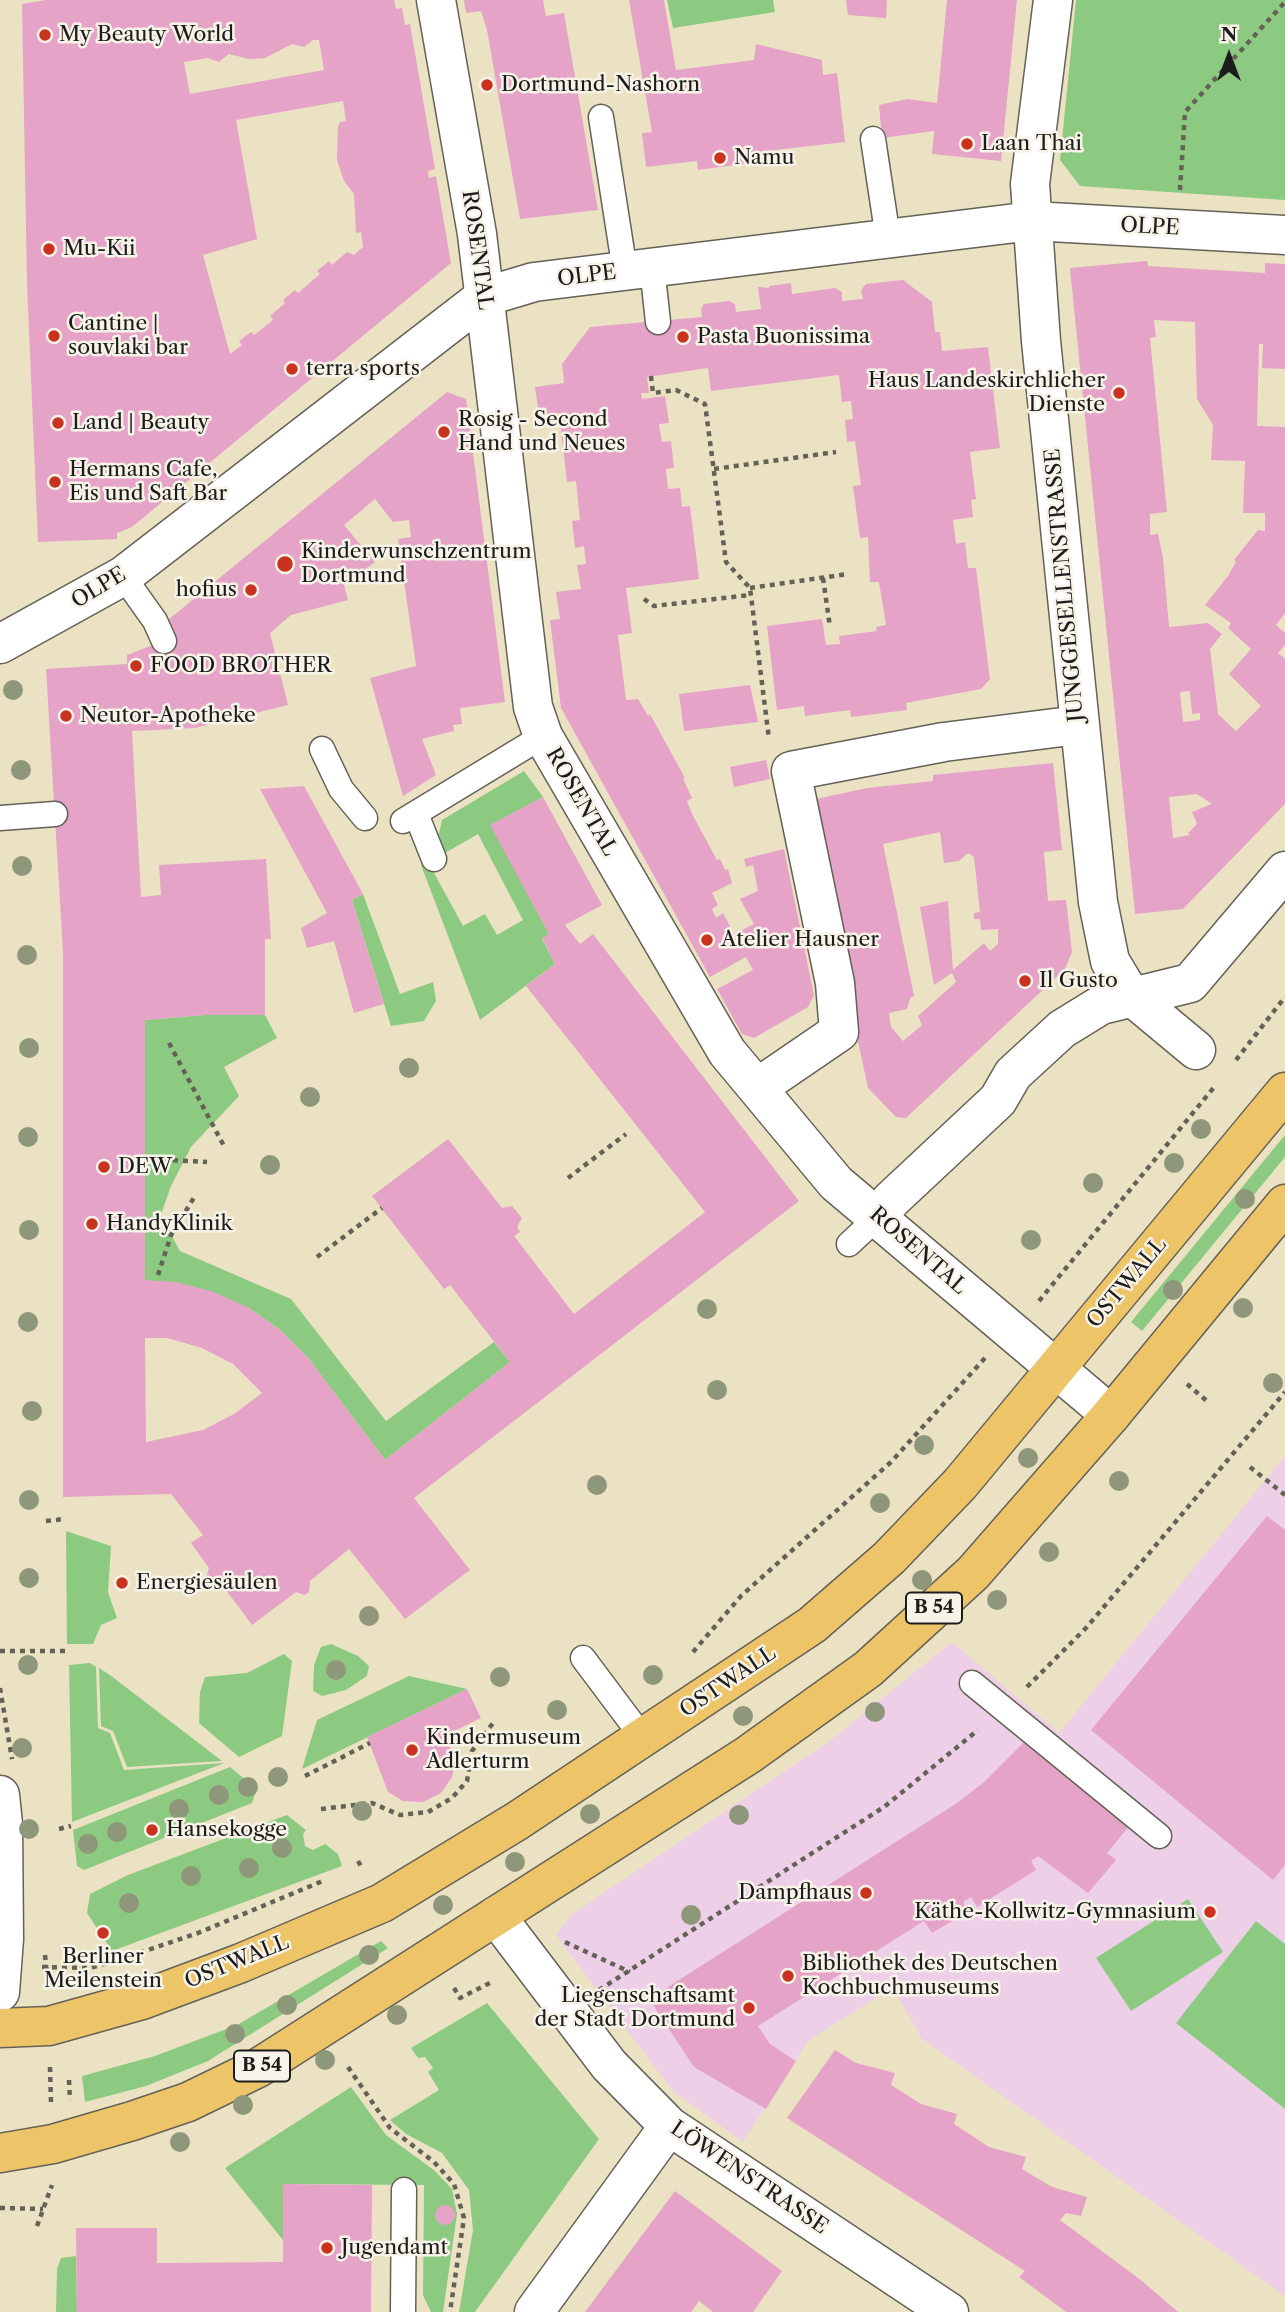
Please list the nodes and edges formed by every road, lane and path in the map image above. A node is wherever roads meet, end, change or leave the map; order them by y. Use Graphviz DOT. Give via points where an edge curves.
graph roads {
  1 [pos="436,0"];
  2 [pos="1053,0"];
  3 [pos="1285,1"];
  4 [pos="601,117"];
  5 [pos="873,139"];
  6 [pos="1180,192"];
  7 [pos="1032,221"];
  8 [pos="1285,235"];
  9 [pos="888,238"];
  10 [pos="639,269"];
  11 [pos="484,297"];
  12 [pos="659,322"];
  13 [pos="651,376"];
  14 [pos="836,452"];
  15 [pos="714,468"];
  16 [pos="848,574"];
  17 [pos="123,576"];
  18 [pos="823,578"];
  19 [pos="750,588"];
  20 [pos="750,595"];
  21 [pos="644,599"];
  22 [pos="830,627"];
  23 [pos="164,641"];
  24 [pos="0,644"];
  25 [pos="1078,724"];
  26 [pos="544,736"];
  27 [pos="322,749"];
  28 [pos="794,788"];
  29 [pos="55,814"];
  30 [pos="0,818"];
  31 [pos="365,818"];
  32 [pos="434,859"];
  33 [pos="1285,871"];
  34 [pos="1131,996"];
  35 [pos="1285,997"];
  36 [pos="169,1044"];
  37 [pos="1196,1049"];
  38 [pos="1234,1061"];
  39 [pos="1217,1083"];
  40 [pos="757,1088"];
  41 [pos="1285,1092"];
  42 [pos="626,1134"];
  43 [pos="224,1146"];
  44 [pos="153,1159"];
  45 [pos="207,1162"];
  46 [pos="568,1178"];
  47 [pos="195,1196"];
  48 [pos="1285,1204"];
  49 [pos="382,1208"];
  50 [pos="879,1216"];
  51 [pos="849,1244"];
  52 [pos="317,1257"];
  53 [pos="158,1275"];
  54 [pos="1033,1308"];
  55 [pos="990,1352"];
  56 [pos="1055,1369"];
  57 [pos="1178,1377"];
  58 [pos="1285,1392"];
  59 [pos="1207,1401"];
  60 [pos="1111,1415"];
  61 [pos="1250,1467"];
  62 [pos="1285,1495"];
  63 [pos="64,1519"];
  64 [pos="46,1521"];
  65 [pos="0,1651"];
  66 [pos="65,1651"];
  67 [pos="583,1658"];
  68 [pos="686,1660"];
  69 [pos="972,1683"];
  70 [pos="1003,1708"];
  71 [pos="493,1723"];
  72 [pos="643,1738"];
  73 [pos="370,1743"];
  74 [pos="305,1776"];
  75 [pos="0,1795"];
  76 [pos="321,1809"];
  77 [pos="71,1826"];
  78 [pos="59,1829"];
  79 [pos="1159,1836"];
  80 [pos="358,1861"];
  81 [pos="351,1871"];
  82 [pos="331,1878"];
  83 [pos="496,1916"];
  84 [pos="557,1942"];
  85 [pos="47,1967"];
  86 [pos="34,1968"];
  87 [pos="630,1972"];
  88 [pos="503,1976"];
  89 [pos="0,1992"];
  90 [pos="460,1998"];
  91 [pos="566,2011"];
  92 [pos="49,2026"];
  93 [pos="0,2028"];
  94 [pos="69,2080"];
  95 [pos="70,2104"];
  96 [pos="669,2126"];
  97 [pos="52,2144"];
  98 [pos="0,2153"];
  99 [pos="404,2190"];
  100 [pos="48,2195"];
  101 [pos="0,2208"];
  102 [pos="43,2209"];
  103 [pos="37,2226"];
  104 [pos="932,2307"];
  105 [pos="403,2312"];
  106 [pos="534,2312"];
  1 -- 11 [label="street, ROSENTAL"];
  2 -- 7 [label="street, JUNGGESELLENSTRASSE" via="1030,184"];
  3 -- 6 [label="path" via="1185,112"];
  4 -- 10 [label="lane"];
  5 -- 9 [label="lane"];
  7 -- 8 [label="street, OLPE"];
  7 -- 9 [label="street, OLPE"];
  7 -- 25 [label="street, JUNGGESELLENSTRASSE"];
  9 -- 10 [label="street, OLPE"];
  10 -- 11 [label="street, OLPE" via="534,282"];
  10 -- 12 [label="lane"];
  11 -- 17 [label="street, OLPE"];
  11 -- 26 [label="street, ROSENTAL" via="533,707"];
  13 -- 15 [label="path" via="653,393 676,390 705,404"];
  14 -- 15 [label="path"];
  15 -- 19 [label="path" via="726,562"];
  16 -- 18 [label="path"];
  17 -- 23 [label="lane"];
  17 -- 24 [label="street, OLPE"];
  18 -- 19 [label="path"];
  18 -- 22 [label="path"];
  19 -- 20 [label="path"];
  20 -- 21 [label="path" via="654,606"];
  20 -- 28 [label="path" via="767,735"];
  25 -- 28 [label="street" via="944,742"];
  25 -- 34 [label="street, JUNGGESELLENSTRASSE" via="1098,902 1110,961"];
  26 -- 32 [label="lane" via="410,817"];
  26 -- 40 [label="street, ROSENTAL" via="727,1052"];
  27 -- 31 [label="lane" via="341,789"];
  28 -- 40 [label="street" via="835,982 839,1032"];
  29 -- 30 [label="lane"];
  33 -- 34 [label="street" via="1189,983"];
  34 -- 37 [label="street, JUNGGESELLENSTRASSE"];
  34 -- 50 [label="street" via="1101,1005 1013,1074 1011,1090"];
  35 -- 38 [label="path"];
  36 -- 43 [label="path"];
  39 -- 54 [label="path"];
  40 -- 50 [label="street, ROSENTAL" via="836,1183"];
  41 -- 56 [label="main road, OSTWALL"];
  42 -- 46 [label="path"];
  44 -- 45 [label="path"];
  47 -- 53 [label="path" via="171,1235"];
  48 -- 60 [label="main road, B 54"];
  49 -- 52 [label="path"];
  50 -- 51 [label="lane"];
  50 -- 56 [label="street, ROSENTAL"];
  55 -- 68 [label="path" via="891,1462 741,1596"];
  56 -- 60 [label="street, ROSENTAL"];
  56 -- 72 [label="main road, OSTWALL" via="960,1485 889,1558 812,1625"];
  57 -- 59 [label="path"];
  58 -- 70 [label="path" via="1086,1628"];
  60 -- 83 [label="main road, B 54" via="972,1573 868,1669 748,1755"];
  61 -- 62 [label="path"];
  63 -- 64 [label="path"];
  65 -- 66 [label="path"];
  67 -- 72 [label="lane"];
  69 -- 70 [label="lane"];
  70 -- 79 [label="lane"];
  70 -- 87 [label="path" via="884,1807"];
  71 -- 76 [label="path" via="472,1751 467,1781 452,1798 428,1812 400,1815 372,1803"];
  72 -- 92 [label="main road, OSTWALL" via="382,1903 155,1995"];
  73 -- 74 [label="path"];
  75 -- 89 [label="street" via="4,1953"];
  77 -- 78 [label="path"];
  80 -- 81 [label="path" via="362,1868"];
  82 -- 85 [label="path" via="130,1956 90,1968"];
  83 -- 91 [label="street, LÖWENSTRASSE"];
  83 -- 97 [label="main road, B 54" via="258,2068 188,2102"];
  84 -- 87 [label="path" via="570,1941"];
  85 -- 86 [label="path"];
  85 -- 92 [label="path"];
  87 -- 91 [label="path"];
  88 -- 90 [label="path"];
  91 -- 96 [label="street, LÖWENSTRASSE" via="609,2065"];
  92 -- 93 [label="main road, OSTWALL"];
  92 -- 97 [label="path"];
  94 -- 95 [label="path"];
  96 -- 104 [label="street, LÖWENSTRASSE"];
  96 -- 106 [label="street"];
  97 -- 98 [label="main road, B 54"];
  99 -- 105 [label="lane"];
  100 -- 102 [label="path"];
  101 -- 102 [label="path"];
  102 -- 103 [label="path"];
}
